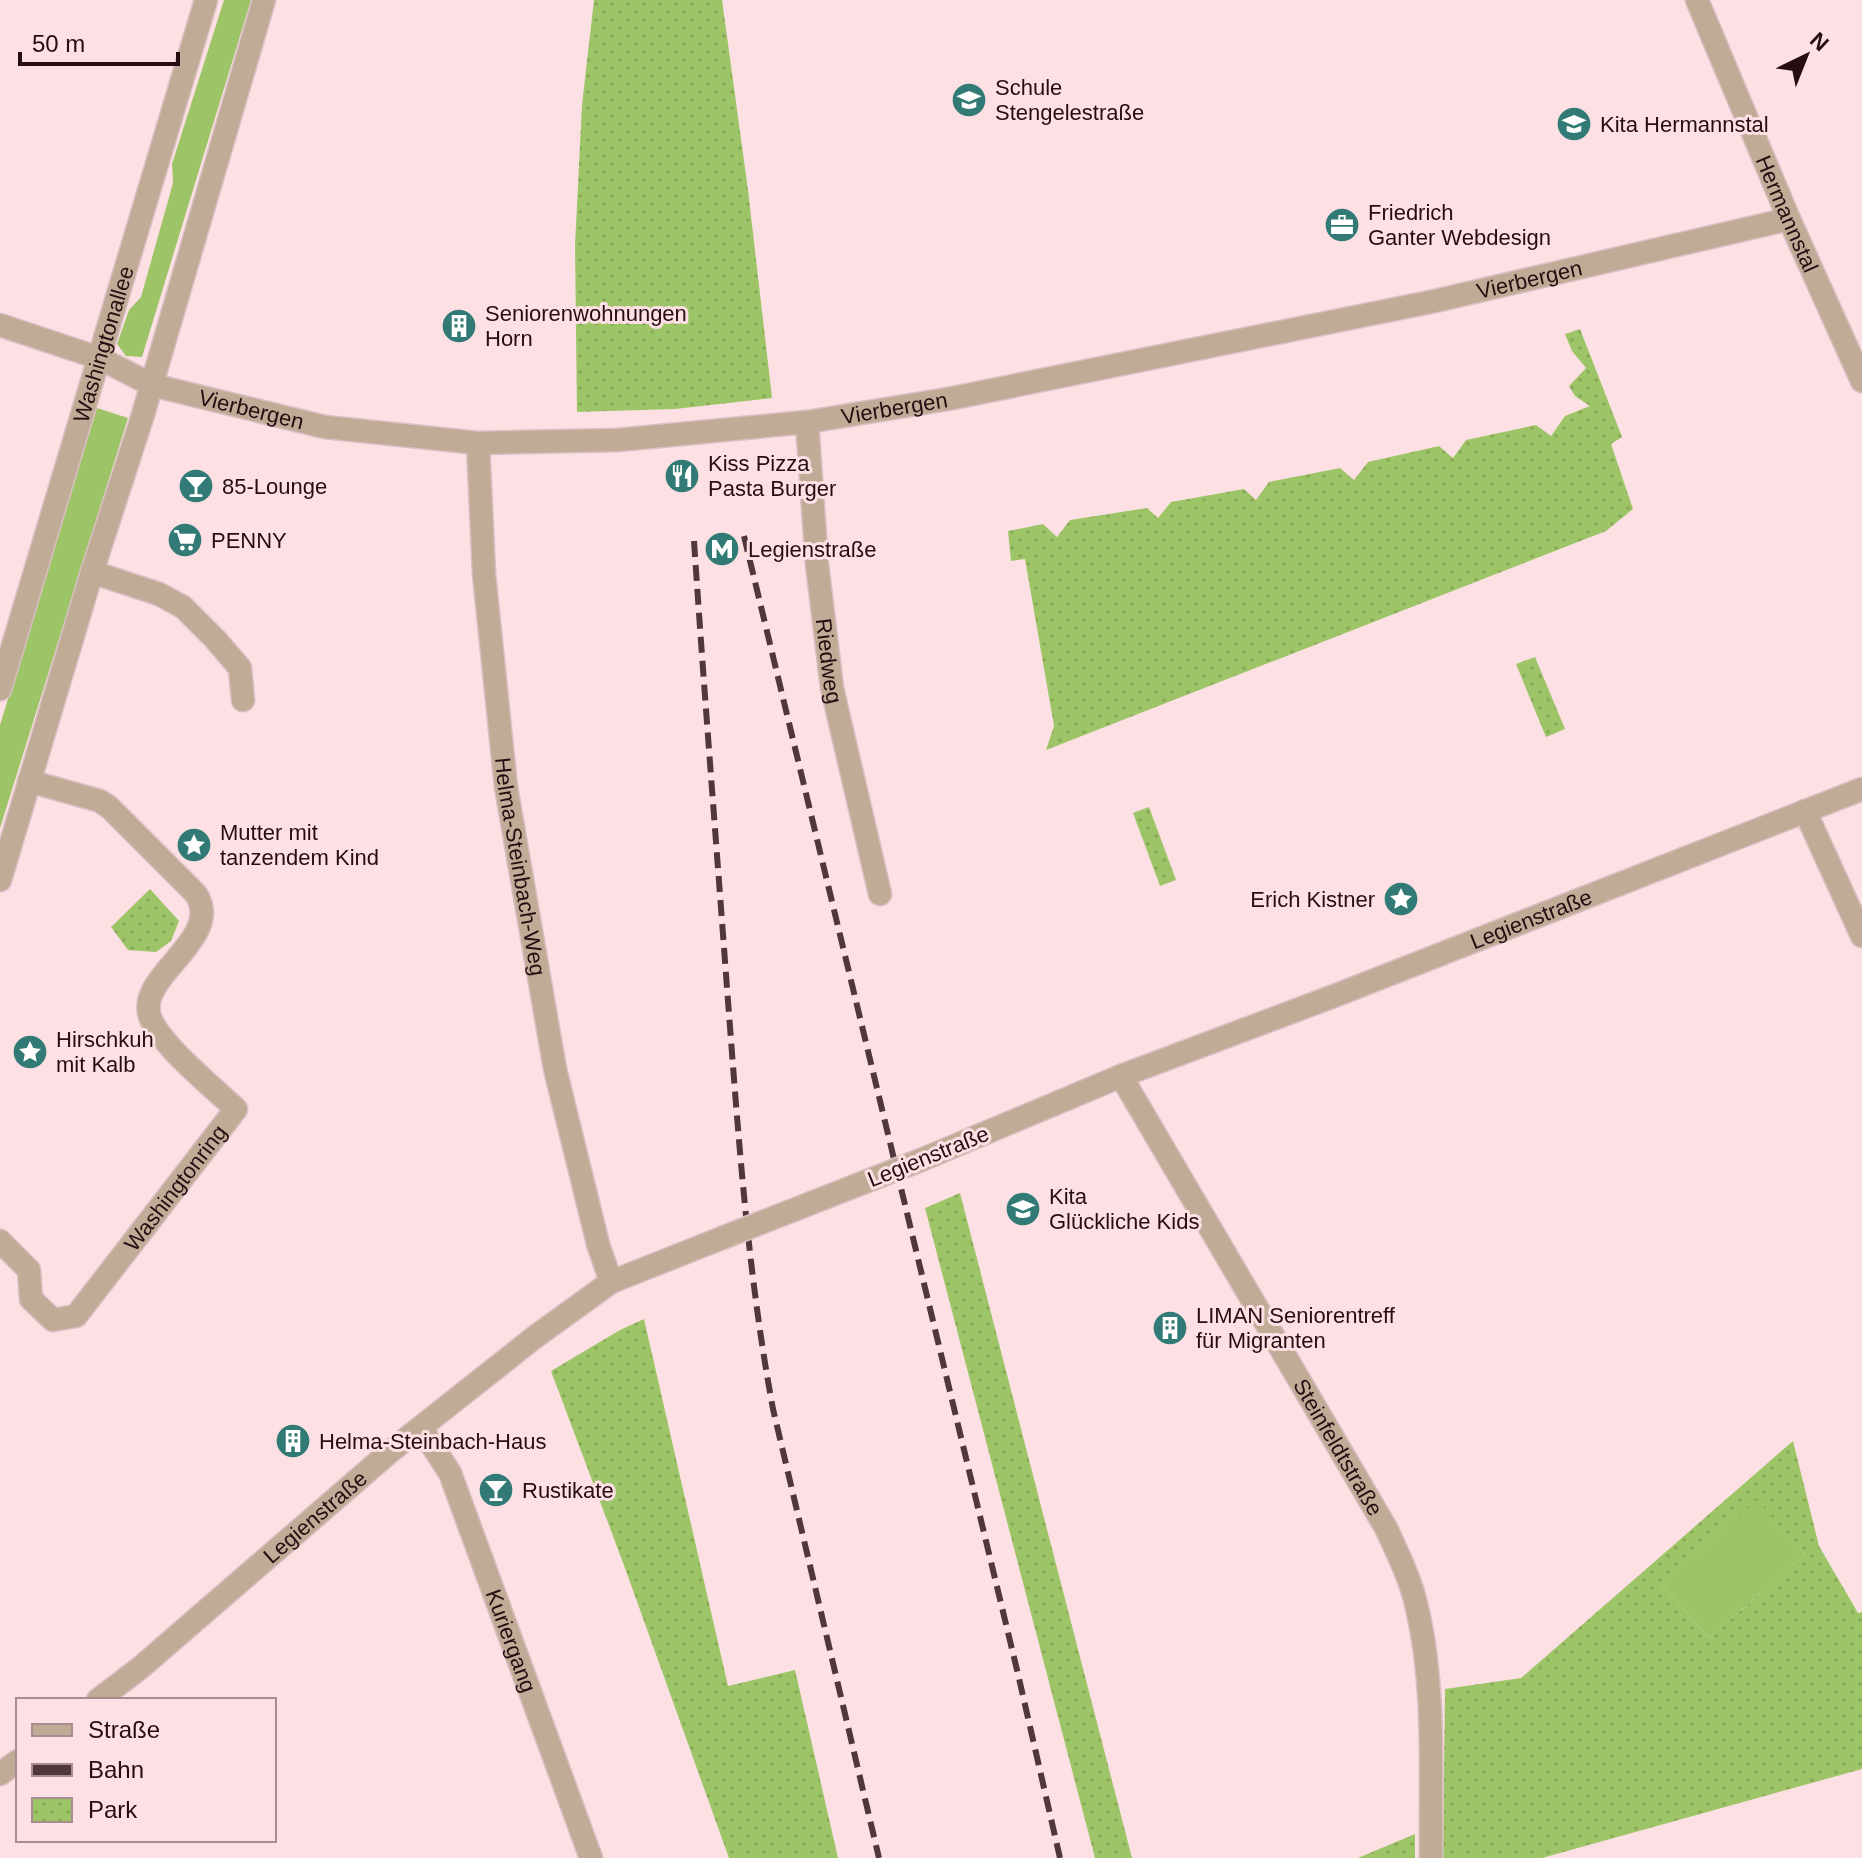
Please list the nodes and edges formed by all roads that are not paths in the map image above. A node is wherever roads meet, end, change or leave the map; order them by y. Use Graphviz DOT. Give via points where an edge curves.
graph roads {
  1 [pos="206,0"];
  2 [pos="264,0"];
  3 [pos="1697,0"];
  4 [pos="1789,219"];
  5 [pos="0,325"];
  6 [pos="99,358"];
  7 [pos="1862,381"];
  8 [pos="152,385"];
  9 [pos="807,422"];
  10 [pos="478,443"];
  11 [pos="92,572"];
  12 [pos="0,689"];
  13 [pos="243,700"];
  14 [pos="29,781"];
  15 [pos="1862,789"];
  16 [pos="1805,811"];
  17 [pos="0,880"];
  18 [pos="880,894"];
  19 [pos="1862,936"];
  20 [pos="1121,1076"];
  21 [pos="0,1241"];
  22 [pos="611,1282"];
  23 [pos="421,1428"];
  24 [pos="101,1698"];
  25 [pos="591,1858"];
  26 [pos="1431,1858"];
  1 -- 6 [label="street, Washingtonallee"];
  2 -- 8 [label="street"];
  3 -- 4 [label="street, Hermannstal"];
  4 -- 7 [label="street, Hermannstal"];
  4 -- 9 [label="street, Vierbergen" via="1435,301 1011,387"];
  5 -- 6 [label="street, Vierbergen"];
  6 -- 8 [label="street, Vierbergen"];
  6 -- 12 [label="street, Washingtonallee"];
  8 -- 10 [label="street, Vierbergen" via="325,427"];
  8 -- 11 [label="street"];
  9 -- 10 [label="street, Vierbergen" via="618,440"];
  9 -- 18 [label="street, Riedweg" via="832,688"];
  10 -- 22 [label="street, Helma-Steinbach-Weg" via="484,574 506,787 555,1069"];
  11 -- 13 [label="street" via="183,607 240,668"];
  11 -- 14 [label="street"];
  14 -- 17 [label="street"];
  14 -- 21 [label="street, Washingtonring" via="109,807 196,894 204,915 157,985 149,1015 167,1044 236,1109 76,1316 53,1320 31,1299 29,1270"];
  15 -- 16 [label="street, Legienstraße"];
  16 -- 19 [label="street"];
  16 -- 20 [label="street, Legienstraße"];
  20 -- 22 [label="street, Legienstraße, bridge"];
  20 -- 26 [label="street, Steinfeldtstraße" via="1403,1565 1426,1653"];
  22 -- 23 [label="street, Legienstraße"];
  23 -- 24 [label="street, Legienstraße"];
  23 -- 25 [label="street, Kuriergang" via="450,1473"];
}
